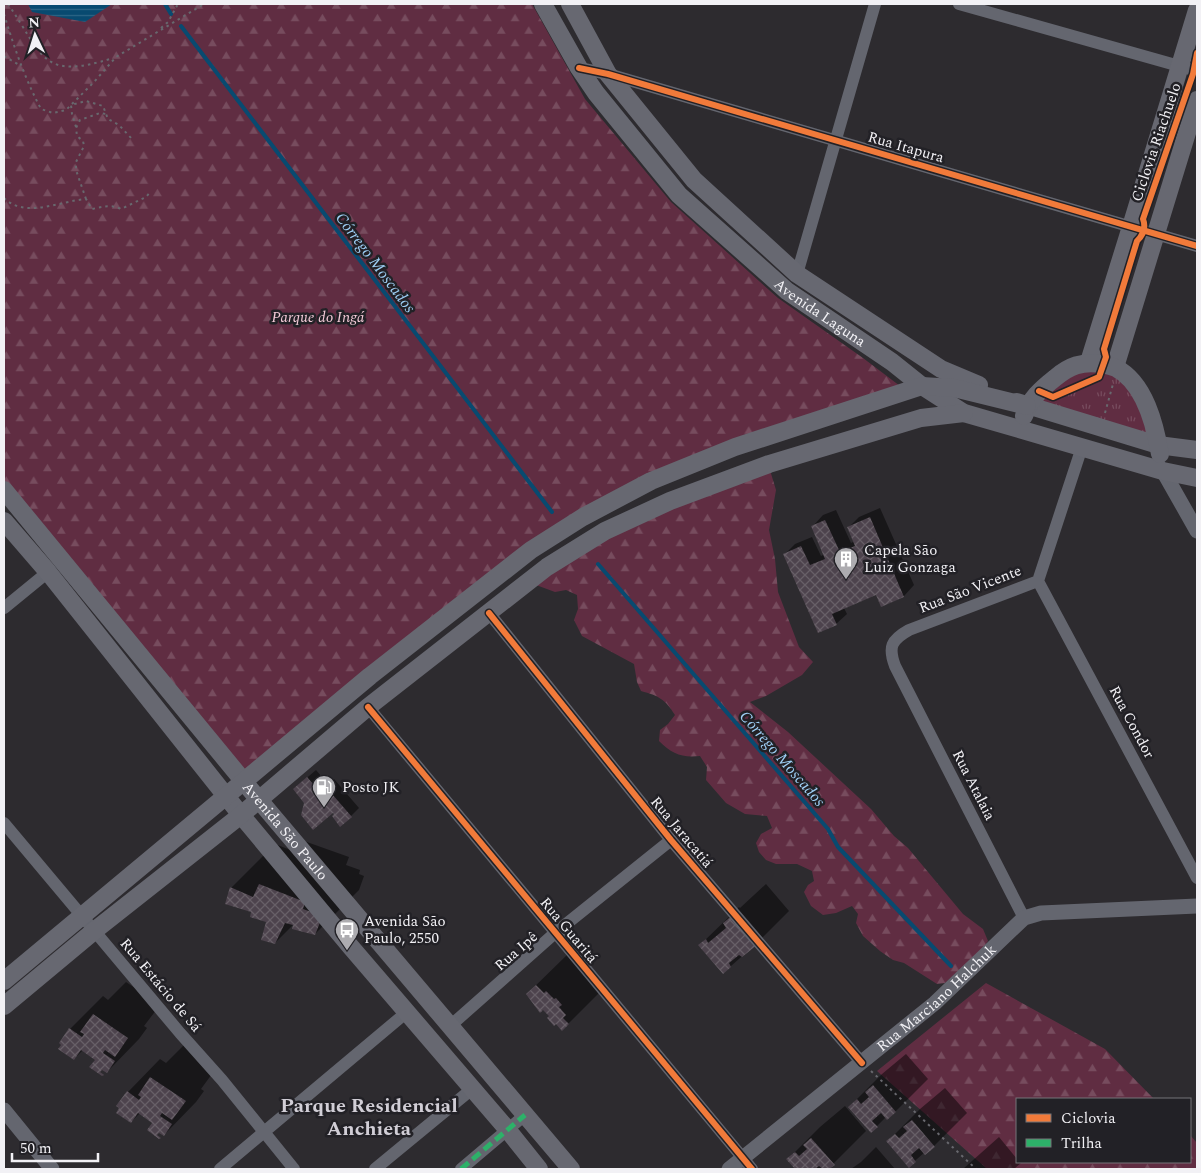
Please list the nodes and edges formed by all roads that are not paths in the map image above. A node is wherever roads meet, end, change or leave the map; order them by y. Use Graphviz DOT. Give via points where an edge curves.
graph roads {
  1 [pos="544,4"];
  2 [pos="570,4"];
  3 [pos="875,4"];
  4 [pos="959,4"];
  5 [pos="1197,10"];
  6 [pos="1180,66"];
  7 [pos="579,68"];
  8 [pos="1197,70"];
  9 [pos="608,74"];
  10 [pos="1197,100"];
  11 [pos="835,140"];
  12 [pos="1132,226"];
  13 [pos="1156,233"];
  14 [pos="1197,246"];
  15 [pos="797,274"];
  16 [pos="1090,362"];
  17 [pos="1115,367"];
  18 [pos="922,386"];
  19 [pos="1027,406"];
  20 [pos="964,413"];
  21 [pos="1020,428"];
  22 [pos="1158,445"];
  23 [pos="1082,446"];
  24 [pos="1197,450"];
  25 [pos="1163,471"];
  26 [pos="1197,478"];
  27 [pos="4,490"];
  28 [pos="4,522"];
  29 [pos="1197,532"];
  30 [pos="48,572"];
  31 [pos="1038,581"];
  32 [pos="4,608"];
  33 [pos="489,613"];
  34 [pos="894,666"];
  35 [pos="368,707"];
  36 [pos="244,781"];
  37 [pos="225,796"];
  38 [pos="260,800"];
  39 [pos="241,815"];
  40 [pos="4,823"];
  41 [pos="671,840"];
  42 [pos="1197,878"];
  43 [pos="1197,906"];
  44 [pos="81,916"];
  45 [pos="1024,918"];
  46 [pos="94,931"];
  47 [pos="555,933"];
  48 [pos="4,981"];
  49 [pos="4,1006"];
  50 [pos="406,1012"];
  51 [pos="450,1026"];
  52 [pos="862,1063"];
  53 [pos="472,1089"];
  54 [pos="4,1110"];
  55 [pos="525,1115"];
  56 [pos="507,1129"];
  57 [pos="263,1132"];
  58 [pos="748,1163"];
  59 [pos="52,1169"];
  60 [pos="220,1169"];
  61 [pos="294,1169"];
  62 [pos="375,1169"];
  63 [pos="461,1169"];
  64 [pos="538,1169"];
  65 [pos="571,1169"];
  66 [pos="729,1169"];
  1 -- 7 [label="main road, Avenida Laguna"];
  2 -- 9 [label="main road, Avenida Laguna"];
  3 -- 11 [label="street"];
  4 -- 6 [label="street"];
  5 -- 6 [label="main road"];
  6 -- 8 [label="street"];
  6 -- 12 [label="main road"];
  7 -- 9 [label="street, Rua Itapura"];
  7 -- 18 [label="main road, Avenida Laguna" via="679,196 787,291"];
  9 -- 11 [label="street, Rua Itapura"];
  9 -- 15 [label="main road, Avenida Laguna" via="694,180"];
  10 -- 13 [label="main road"];
  11 -- 12 [label="street, Rua Itapura"];
  11 -- 15 [label="street"];
  12 -- 13 [label="street, Rua Itapura"];
  12 -- 16 [label="main road"];
  13 -- 14 [label="street, Rua Itapura"];
  13 -- 17 [label="main road"];
  15 -- 19 [label="main road, Avenida Laguna" via="941,369"];
  16 -- 17 [label="main road"];
  16 -- 19 [label="main road" via="1062,372"];
  17 -- 22 [label="main road" via="1139,390"];
  18 -- 19 [label="main road" via="954,388"];
  18 -- 20 [label="main road, Avenida Laguna"];
  18 -- 36 [label="main road" via="735,447 651,481 583,517 531,550 460,604"];
  19 -- 21 [label="main road"];
  19 -- 22 [label="main road, Avenida Laguna"];
  20 -- 21 [label="main road, Avenida Laguna"];
  20 -- 33 [label="main road" via="913,420 768,464 670,500 605,531 547,567"];
  21 -- 23 [label="main road, Avenida Laguna"];
  22 -- 24 [label="main road, Avenida Laguna"];
  22 -- 25 [label="main road"];
  23 -- 25 [label="main road, Avenida Laguna"];
  23 -- 31 [label="street, Rua São Vicente"];
  25 -- 26 [label="main road, Avenida Laguna"];
  25 -- 29 [label="street"];
  27 -- 36 [label="main road, Avenida São Paulo"];
  28 -- 30 [label="main road, Avenida São Paulo"];
  30 -- 32 [label="street"];
  30 -- 37 [label="main road, Avenida São Paulo"];
  31 -- 34 [label="street, Rua São Vicente" via="909,630 893,643"];
  31 -- 42 [label="street, Rua Condor"];
  33 -- 35 [label="main road"];
  33 -- 41 [label="street, Rua Jaracatiá"];
  34 -- 45 [label="street, Rua Atalaia"];
  35 -- 38 [label="main road"];
  35 -- 47 [label="street, Rua Guaritá"];
  36 -- 37 [label="main road"];
  36 -- 38 [label="main road, Avenida São Paulo"];
  37 -- 39 [label="main road, Avenida São Paulo"];
  37 -- 44 [label="main road"];
  38 -- 39 [label="main road"];
  38 -- 51 [label="main road, Avenida São Paulo"];
  39 -- 46 [label="main road"];
  39 -- 50 [label="main road, Avenida São Paulo"];
  40 -- 44 [label="street, Rua Estácio de Sá"];
  41 -- 47 [label="street, Rua Ipê"];
  41 -- 52 [label="street, Rua Jaracatiá"];
  43 -- 45 [label="street" via="1041,913"];
  44 -- 46 [label="street, Rua Estácio de Sá"];
  44 -- 48 [label="main road"];
  45 -- 52 [label="street, Rua Marciano Halchuk" via="951,989"];
  46 -- 49 [label="main road"];
  46 -- 57 [label="street, Rua Estácio de Sá"];
  47 -- 51 [label="street, Rua Ipê"];
  47 -- 58 [label="street, Rua Guaritá"];
  50 -- 53 [label="main road, Avenida São Paulo"];
  50 -- 57 [label="street"];
  51 -- 55 [label="main road, Avenida São Paulo"];
  52 -- 58 [label="street, Rua Marciano Halchuk"];
  53 -- 56 [label="main road, Avenida São Paulo"];
  53 -- 62 [label="street"];
  54 -- 59 [label="street"];
  55 -- 56 [label="street"];
  55 -- 65 [label="main road, Avenida São Paulo"];
  56 -- 63 [label="street"];
  56 -- 64 [label="main road, Avenida São Paulo"];
  57 -- 60 [label="street"];
  57 -- 61 [label="street, Rua Estácio de Sá"];
  58 -- 66 [label="street, Rua Marciano Halchuk"];
}
